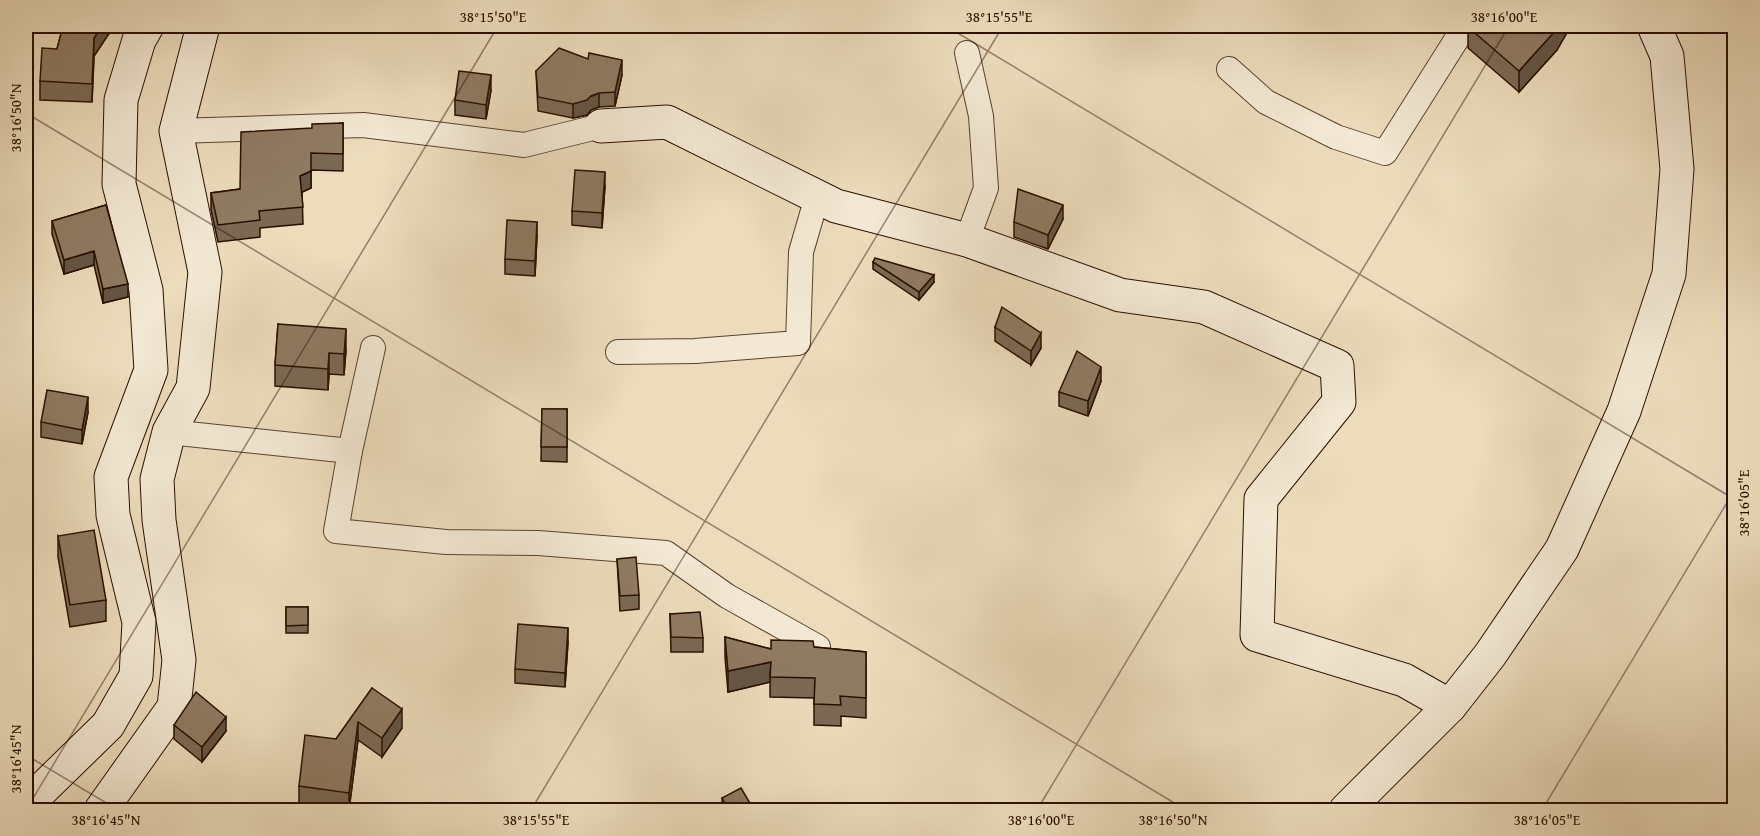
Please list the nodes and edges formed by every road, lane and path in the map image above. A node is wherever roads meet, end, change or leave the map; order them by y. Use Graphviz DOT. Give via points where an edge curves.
graph roads {
  1 [pos="147,26"];
  2 [pos="203,26"];
  3 [pos="1465,26"];
  4 [pos="1654,26"];
  5 [pos="967,53"];
  6 [pos="1229,69"];
  7 [pos="600,126"];
  8 [pos="176,131"];
  9 [pos="817,196"];
  10 [pos="967,240"];
  11 [pos="373,348"];
  12 [pos="618,352"];
  13 [pos="169,432"];
  14 [pos="350,451"];
  15 [pos="818,647"];
  16 [pos="1450,706"];
  17 [pos="26,805"];
  18 [pos="101,810"];
  19 [pos="1346,810"];
  1 -- 17 [label="main road" via="120,100 119,184 146,290 151,370 111,477 113,515 139,622 136,676 108,725"];
  2 -- 8 [label="main road"];
  3 -- 6 [label="street" via="1385,153 1336,137 1266,102"];
  4 -- 16 [label="main road" via="1667,56 1677,169 1669,274 1624,411 1562,549"];
  5 -- 10 [label="street" via="981,116 986,188"];
  7 -- 8 [label="street" via="524,145 363,125"];
  7 -- 9 [label="main road" via="667,122"];
  8 -- 13 [label="main road" via="205,272 193,388"];
  9 -- 10 [label="main road" via="836,206"];
  9 -- 12 [label="street" via="801,252 798,343"];
  10 -- 16 [label="main road" via="1120,295 1204,307 1337,366 1339,402 1261,499 1257,634 1404,680"];
  11 -- 14 [label="street"];
  13 -- 14 [label="street"];
  13 -- 18 [label="main road" via="157,479 179,660 174,707"];
  14 -- 15 [label="street" via="336,531 446,542 538,543 666,553 727,596"];
  16 -- 19 [label="main road"];
}
